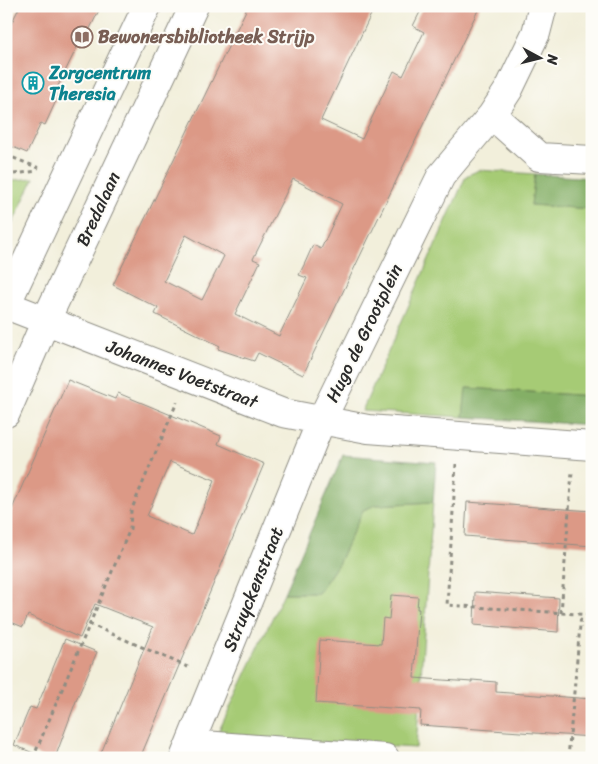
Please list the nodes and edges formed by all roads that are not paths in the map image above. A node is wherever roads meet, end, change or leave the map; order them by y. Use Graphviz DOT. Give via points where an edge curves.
graph roads {
  1 [pos="147,6"];
  2 [pos="194,6"];
  3 [pos="543,6"];
  4 [pos="492,115"];
  5 [pos="592,160"];
  6 [pos="6,305"];
  7 [pos="46,320"];
  8 [pos="6,412"];
  9 [pos="321,420"];
  10 [pos="583,446"];
  11 [pos="187,751"];
  12 [pos="385,758"];
  1 -- 6 [label="street"];
  2 -- 7 [label="street, Bredalaan"];
  3 -- 4 [label="street, Hugo de Grootplein" via="532,41 510,89"];
  4 -- 5 [label="street" via="539,157"];
  4 -- 9 [label="street, Hugo de Grootplein" via="441,176"];
  6 -- 7 [label="street, Johannes Voetstraat"];
  7 -- 8 [label="street, Bredalaan"];
  7 -- 9 [label="street, Johannes Voetstraat" via="283,413"];
  9 -- 10 [label="street, Hugo de Grootplein" via="368,429"];
  9 -- 11 [label="street, Struyckenstraat"];
  11 -- 12 [label="street"];
}
